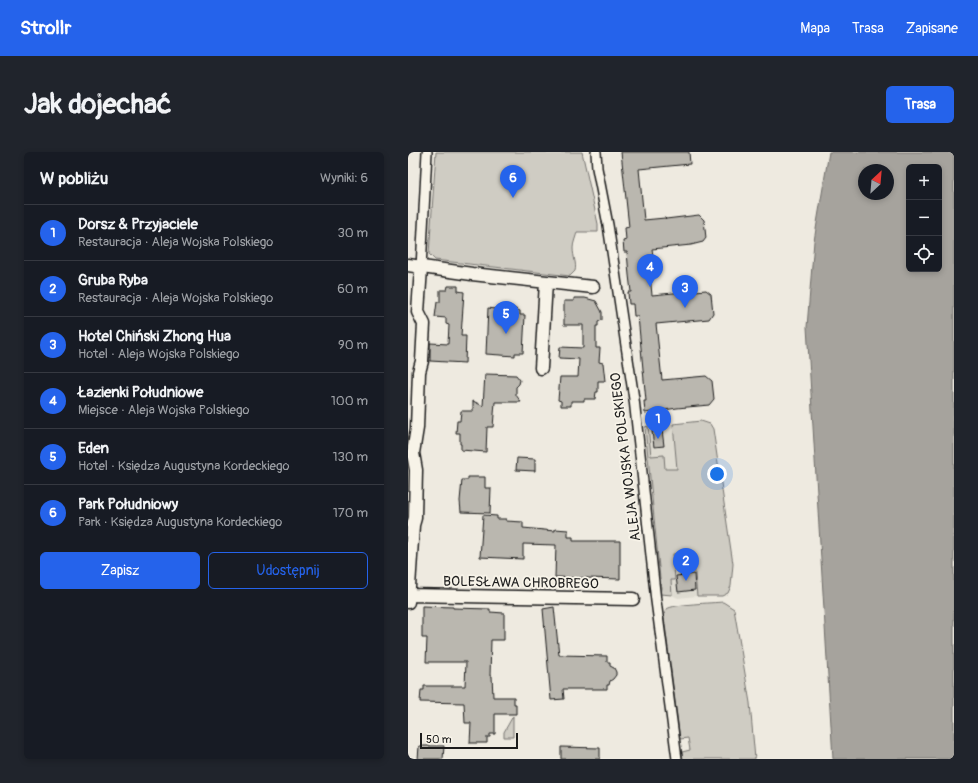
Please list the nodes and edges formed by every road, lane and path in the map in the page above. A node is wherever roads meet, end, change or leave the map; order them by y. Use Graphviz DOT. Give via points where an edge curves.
graph roads {
  1 [pos="428,152"];
  2 [pos="596,152"];
  3 [pos="408,265"];
  4 [pos="421,268"];
  5 [pos="546,282"];
  6 [pos="594,287"];
  7 [pos="541,368"];
  8 [pos="408,598"];
  9 [pos="633,599"];
  10 [pos="678,759"];
  1 -- 4 [label="street"];
  2 -- 10 [label="street, ALEJA WOJSKA POLSKIEGO" via="634,399 656,601"];
  3 -- 4 [label="street"];
  4 -- 5 [label="street"];
  4 -- 8 [label="street" via="418,312 424,324 413,453 416,470 415,518"];
  5 -- 6 [label="street"];
  5 -- 7 [label="street"];
  8 -- 9 [label="street, BOLESŁAWA CHROBREGO"];
}
